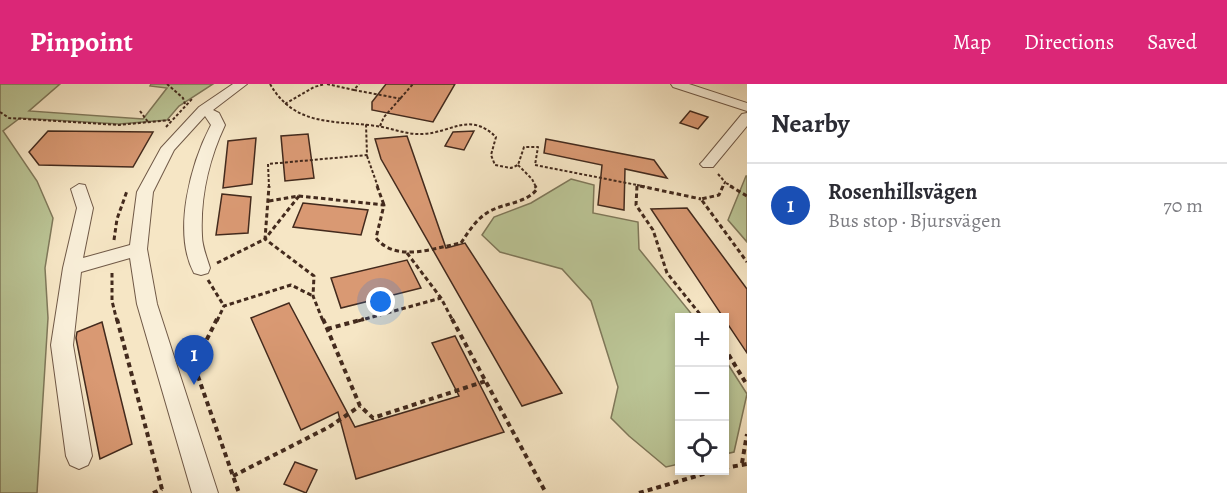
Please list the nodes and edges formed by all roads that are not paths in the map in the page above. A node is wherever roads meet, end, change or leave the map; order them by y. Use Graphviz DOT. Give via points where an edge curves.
graph roads {
  1 [pos="241,84"];
  2 [pos="677,84"];
  3 [pos="714,90"];
  4 [pos="747,107"];
  5 [pos="204,110"];
  6 [pos="747,117"];
  7 [pos="731,136"];
  8 [pos="747,141"];
  9 [pos="708,164"];
  10 [pos="79,189"];
  11 [pos="138,249"];
  12 [pos="72,268"];
  13 [pos="201,268"];
  14 [pos="79,456"];
  15 [pos="205,493"];
  1 -- 5 [label="street"];
  2 -- 3 [label="street"];
  3 -- 4 [label="street"];
  5 -- 11 [label="street" via="168,148 145,192"];
  5 -- 13 [label="street" via="214,116 218,125 207,147 195,199 193,238"];
  6 -- 7 [label="street"];
  7 -- 8 [label="street"];
  7 -- 9 [label="street"];
  10 -- 12 [label="street" via="85,208"];
  11 -- 12 [label="street"];
  11 -- 15 [label="street" via="147,304"];
  12 -- 14 [label="street" via="62,345"];
}
